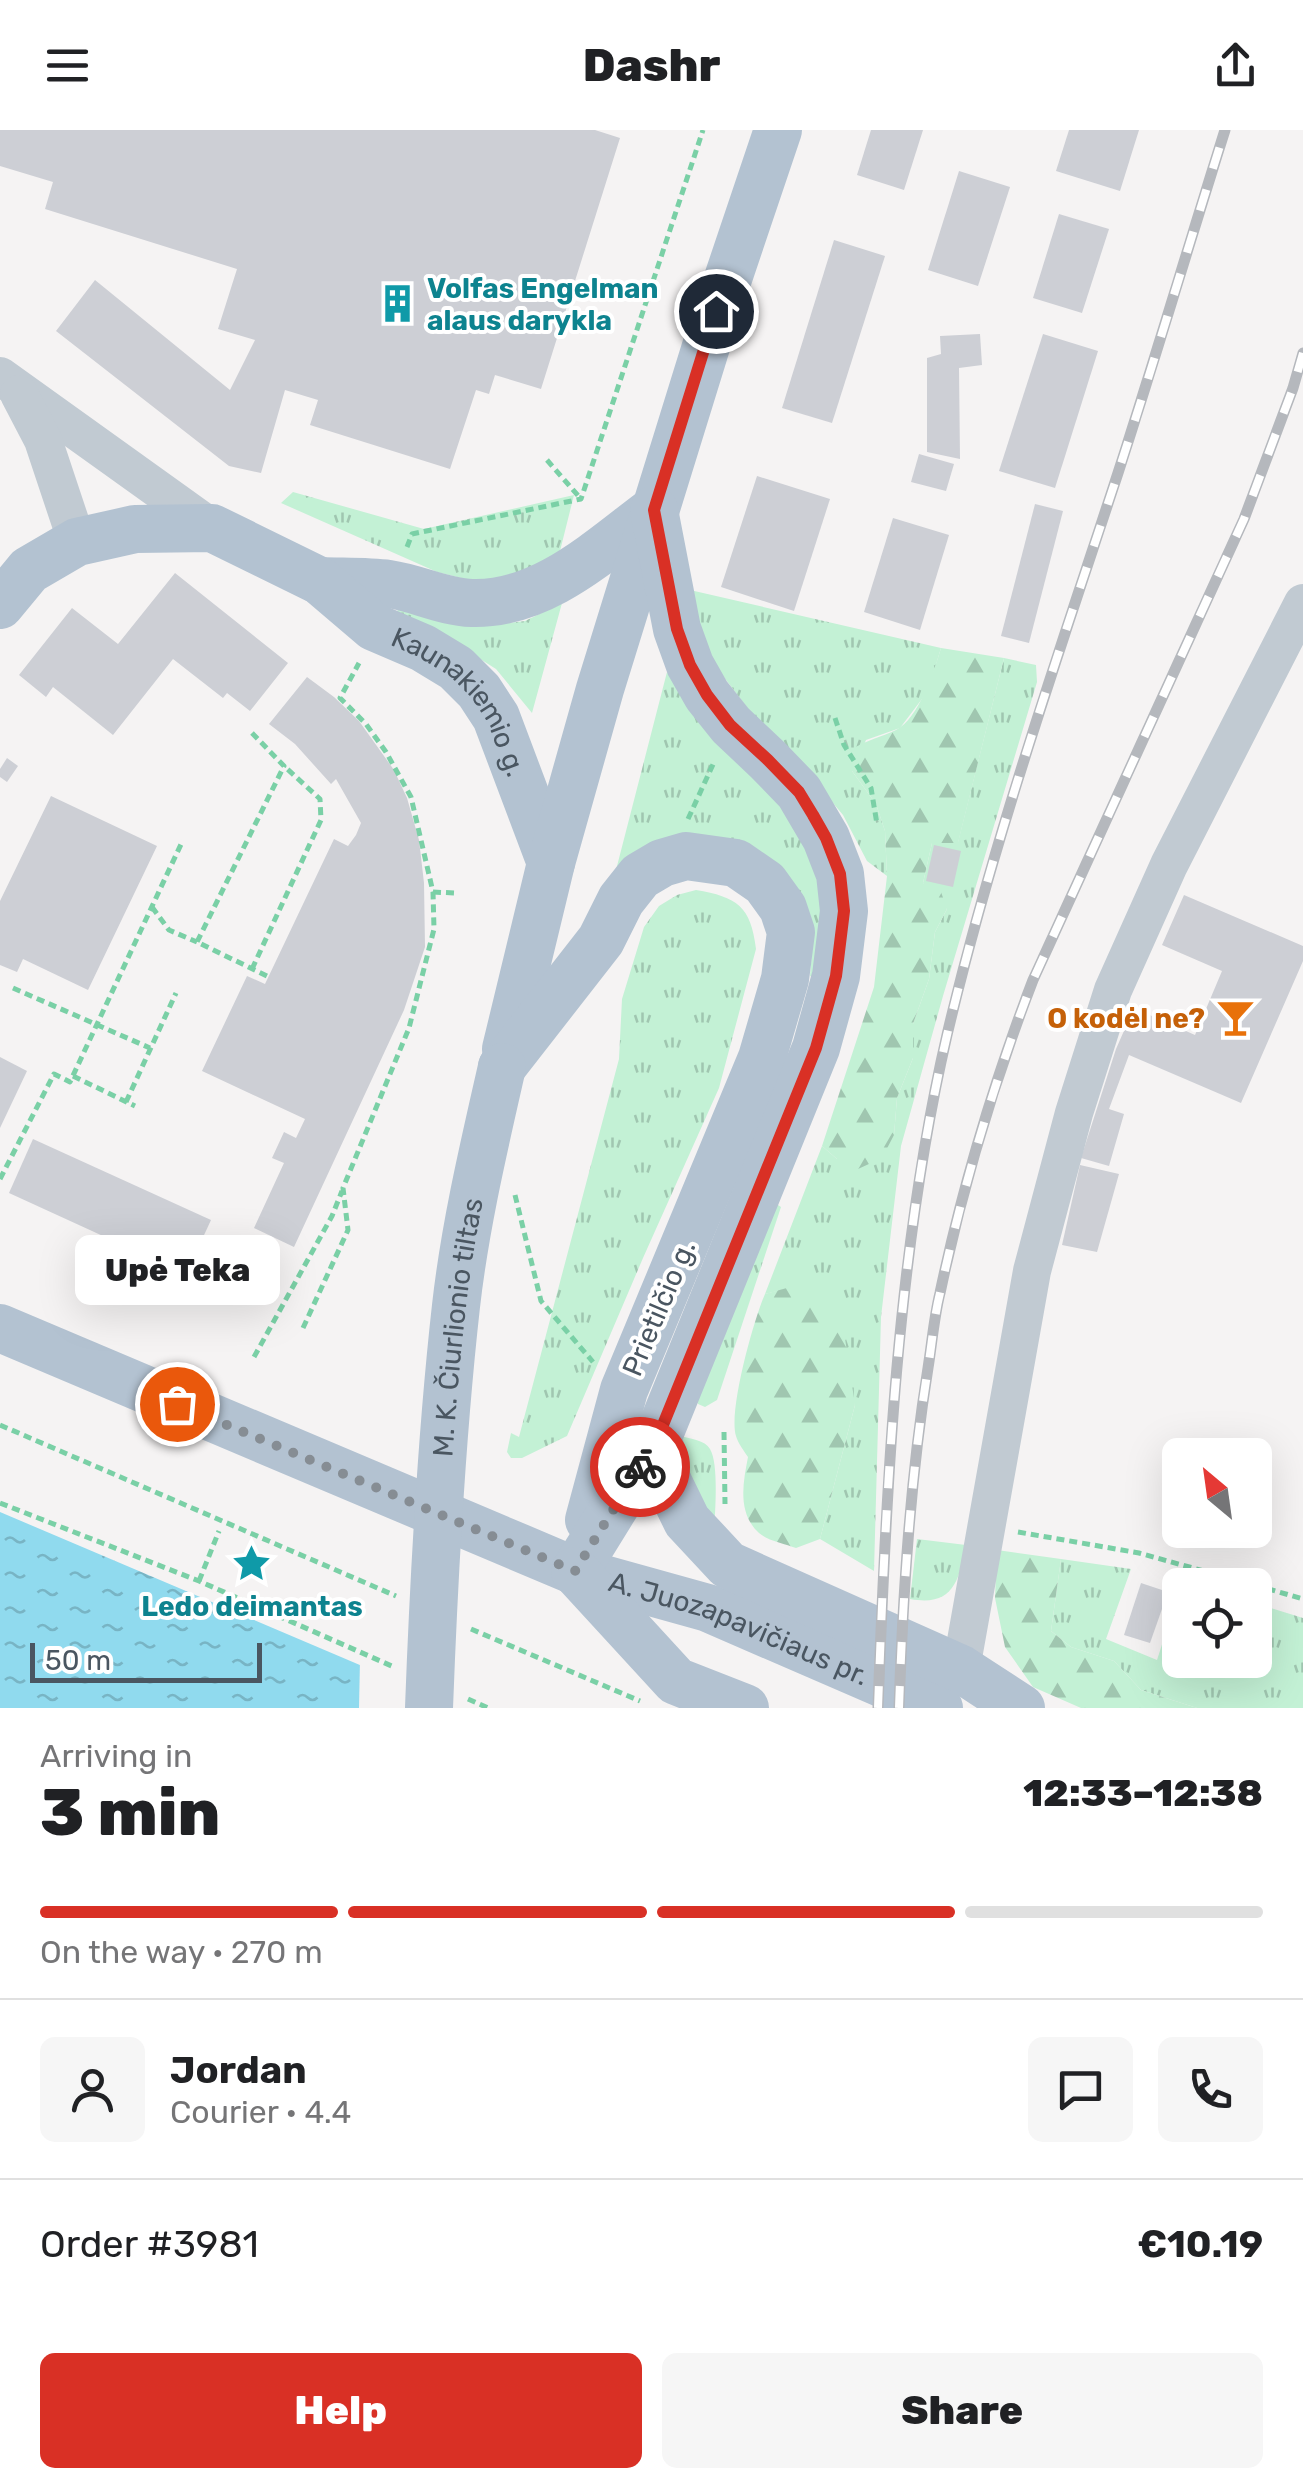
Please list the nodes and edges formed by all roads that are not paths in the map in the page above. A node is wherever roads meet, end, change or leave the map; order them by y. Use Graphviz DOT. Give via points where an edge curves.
graph roads {
  1 [pos="778,130"];
  2 [pos="8,381"];
  3 [pos="654,510"];
  4 [pos="212,528"];
  5 [pos="77,542"];
  6 [pos="320,581"];
  7 [pos="1303,603"];
  8 [pos="0,605"];
  9 [pos="551,863"];
  10 [pos="502,1067"];
  11 [pos="0,1328"];
  12 [pos="658,1437"];
  13 [pos="575,1571"];
  14 [pos="950,1688"];
  15 [pos="440,1700"];
  16 [pos="746,1708"];
  17 [pos="1021,1708"];
  1 -- 3 [label="main road"];
  2 -- 4 [label="street, Kaunakiemio g."];
  2 -- 5 [label="street, Kaunakiemio g." via="43,440"];
  3 -- 6 [label="main road, Kaunakiemio g." via="540,590 504,601 472,603 392,584"];
  3 -- 9 [label="main road"];
  3 -- 12 [label="main road, Prietilčio g." via="690,665 730,725 799,792 840,874 844,911 836,976 816,1048"];
  4 -- 5 [label="main road, Kaunakiemio g." via="135,529"];
  4 -- 6 [label="main road, Kaunakiemio g."];
  5 -- 8 [label="main road" via="29,570"];
  6 -- 9 [label="main road, Kaunakiemio g." via="374,627 456,668 479,691 496,717"];
  7 -- 14 [label="street" via="1169,865 1114,990 1032,1272 987,1527"];
  9 -- 10 [label="main road"];
  10 -- 13 [label="main road, Prietilčio g." via="601,940 640,876 662,863 686,856 736,863 765,883 783,908 792,932 762,1058 624,1390"];
  10 -- 15 [label="main road, M. K. Čiurlionio tiltas, bridge" via="456,1303 437,1511"];
  11 -- 13 [label="main road"];
  12 -- 13 [label="main road, Prietilčio g."];
  12 -- 14 [label="main road, A. Juozapavičiaus pr." via="667,1480 687,1521 728,1565"];
  13 -- 14 [label="main road, A. Juozapavičiaus pr."];
  13 -- 16 [label="main road, A. Juozapavičiaus pr." via="676,1681"];
  14 -- 17 [label="main road, A. Juozapavičiaus pr."];
}
